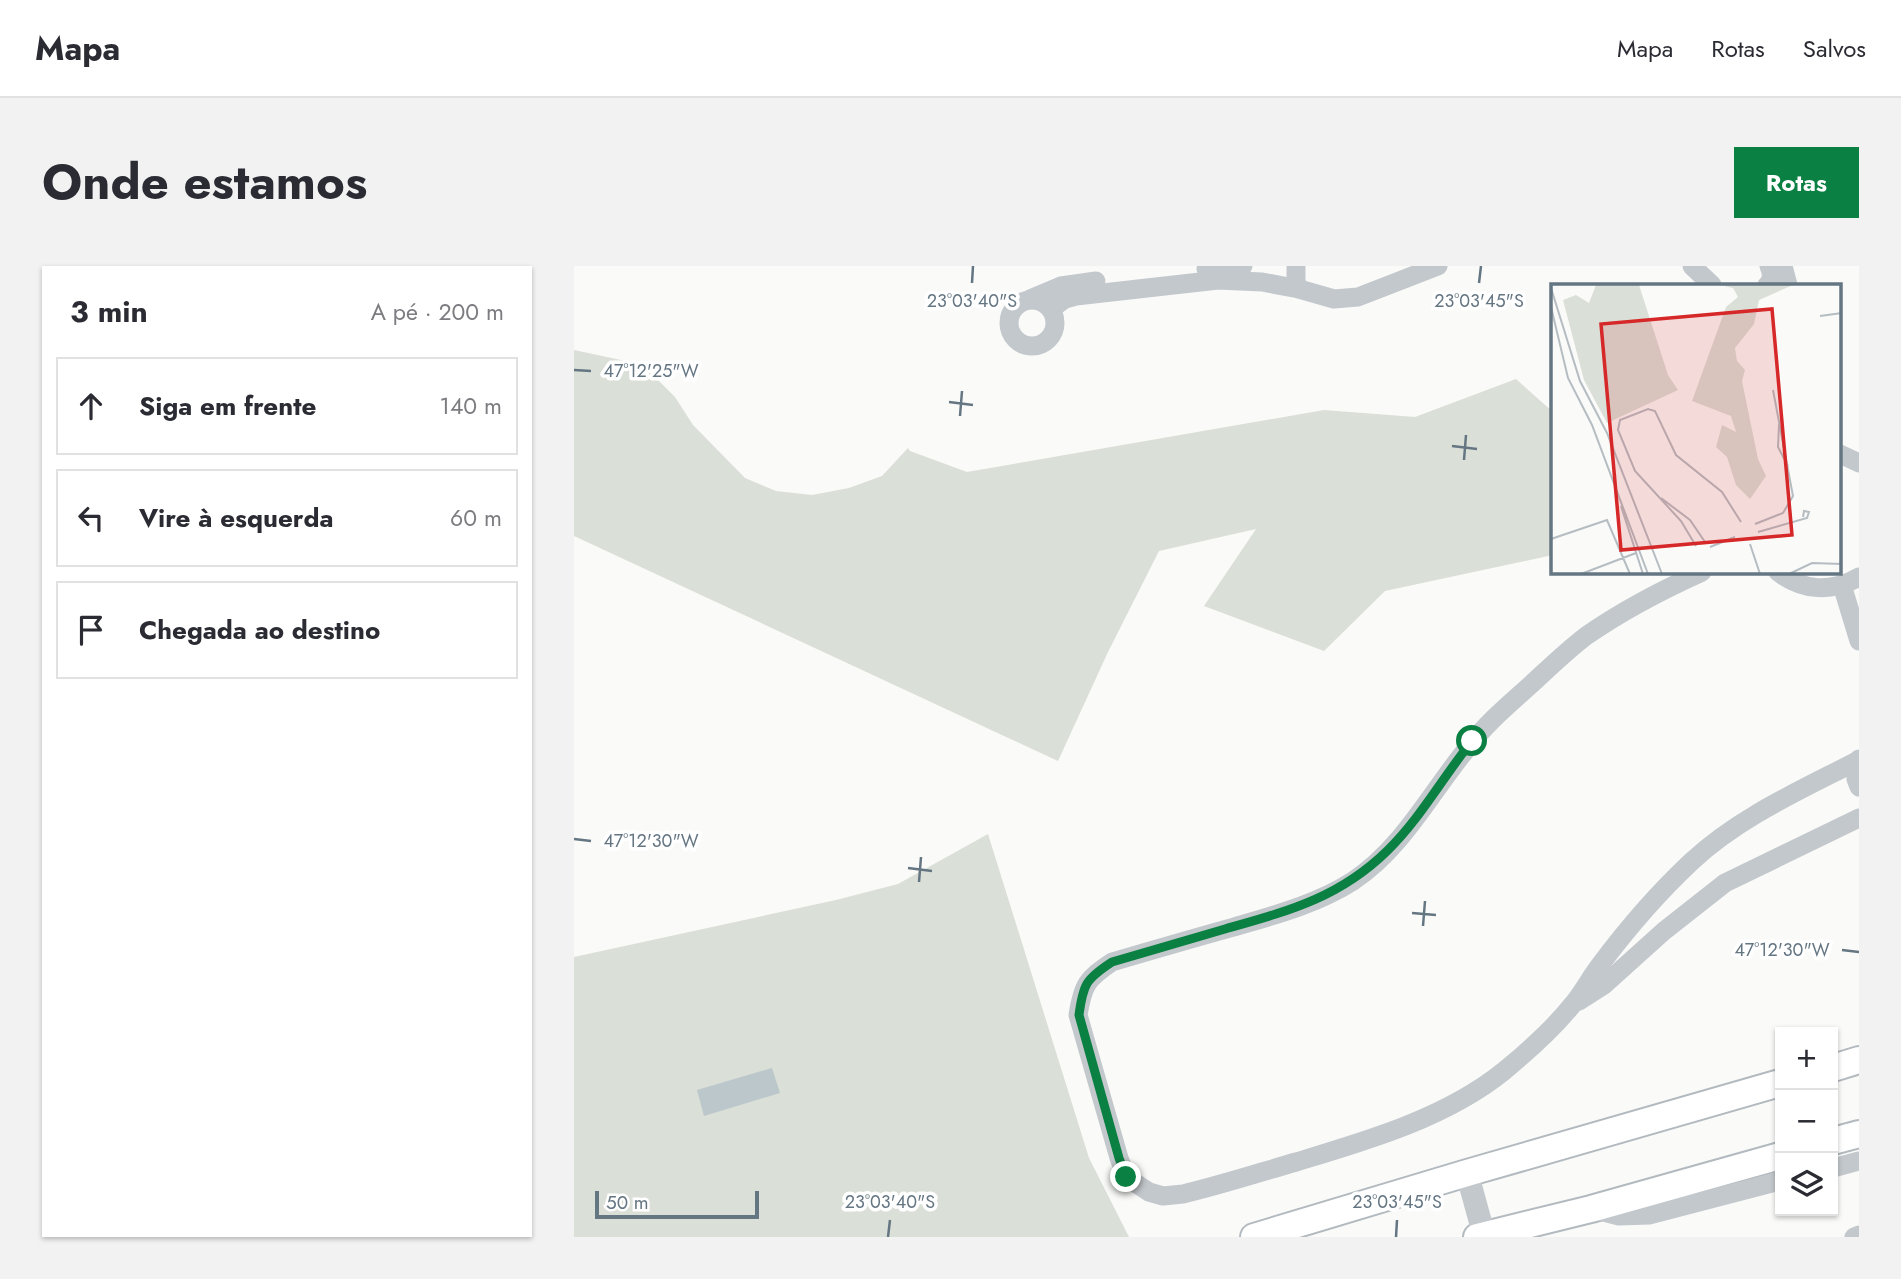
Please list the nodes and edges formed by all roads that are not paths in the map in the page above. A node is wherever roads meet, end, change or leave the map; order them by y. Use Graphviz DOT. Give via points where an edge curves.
graph roads {
  1 [pos="1243,266"];
  2 [pos="1296,266"];
  3 [pos="1438,266"];
  4 [pos="1692,266"];
  5 [pos="1769,266"];
  6 [pos="1783,266"];
  7 [pos="1711,284"];
  8 [pos="1768,284"];
  9 [pos="1788,284"];
  10 [pos="1299,289"];
  11 [pos="1030,299"];
  12 [pos="1051,309"];
  13 [pos="1842,455"];
  14 [pos="1859,463"];
  15 [pos="1698,574"];
  16 [pos="1781,574"];
  17 [pos="1851,581"];
  18 [pos="1859,641"];
  19 [pos="1859,760"];
  20 [pos="1859,787"];
  21 [pos="1859,818"];
  22 [pos="1572,1005"];
  23 [pos="1859,1060"];
  24 [pos="1838,1066"];
  25 [pos="1775,1084"];
  26 [pos="1859,1134"];
  27 [pos="1838,1140"];
  28 [pos="1775,1157"];
  29 [pos="1859,1161"];
  30 [pos="1838,1167"];
  31 [pos="1466,1174"];
  32 [pos="1775,1182"];
  33 [pos="1591,1209"];
  34 [pos="1481,1236"];
  35 [pos="1859,1236"];
  36 [pos="1254,1237"];
  37 [pos="1854,1237"];
  1 -- 11 [label="street" via="1070,284"];
  2 -- 10 [label="street"];
  3 -- 10 [label="street" via="1358,298 1334,299"];
  4 -- 7 [label="street"];
  5 -- 8 [label="street"];
  6 -- 9 [label="street"];
  10 -- 12 [label="street" via="1218,280 1076,296"];
  11 -- 12 [label="street"];
  11 -- 12 [label="street" via="1012,311 1009,322 1018,341 1028,346 1048,340 1054,330"];
  13 -- 14 [label="street"];
  15 -- 22 [label="street" via="1616,617 1553,664 1472,741 1389,850 1353,880 1299,908 1112,962 1093,975 1082,992 1079,1015 1126,1177 1164,1196 1205,1189 1324,1154 1424,1117 1502,1072"];
  16 -- 17 [label="street" via="1807,587 1828,588"];
  17 -- 18 [label="street"];
  19 -- 20 [label="street"];
  19 -- 22 [label="street" via="1759,813 1691,862 1625,933"];
  21 -- 22 [label="street" via="1725,883 1604,985"];
  23 -- 24 [label="main road"];
  25 -- 31 [label="main road"];
  26 -- 27 [label="main road"];
  28 -- 33 [label="main road"];
  29 -- 30 [label="street"];
  31 -- 34 [label="street"];
  31 -- 36 [label="main road"];
  32 -- 33 [label="street" via="1648,1215 1619,1216"];
  33 -- 34 [label="main road"];
  35 -- 37 [label="street"];
}
